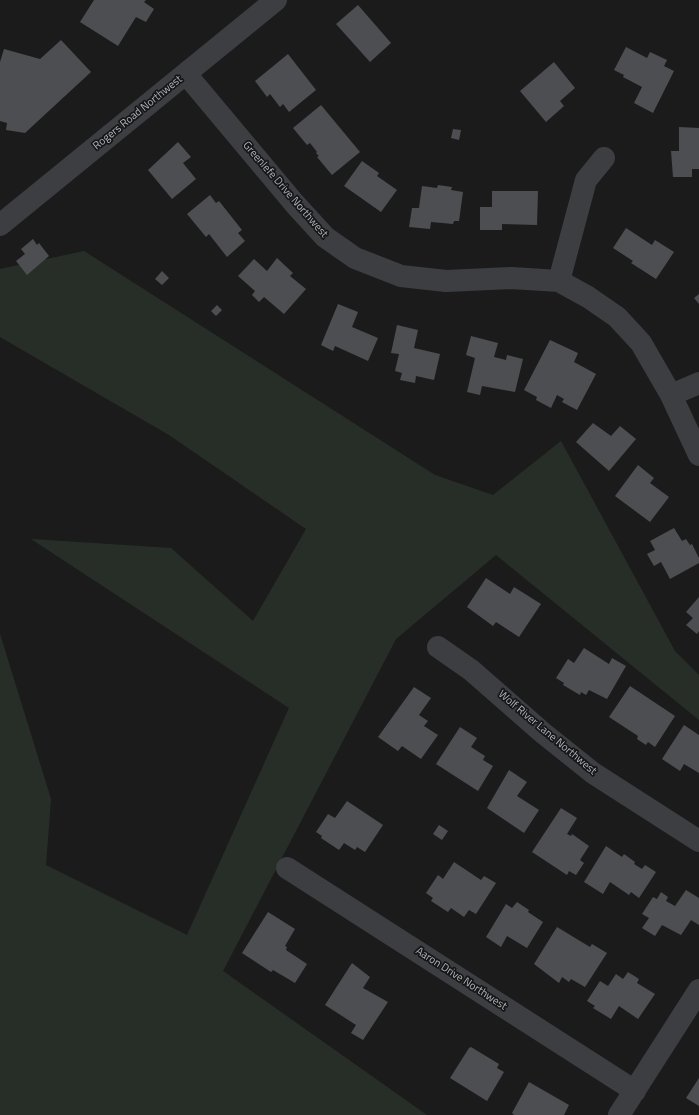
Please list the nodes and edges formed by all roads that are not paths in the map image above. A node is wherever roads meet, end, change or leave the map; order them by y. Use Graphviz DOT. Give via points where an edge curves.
graph roads {
  1 [pos="276,0"];
  2 [pos="186,74"];
  3 [pos="604,158"];
  4 [pos="0,225"];
  5 [pos="559,281"];
  6 [pos="699,383"];
  7 [pos="671,395"];
  8 [pos="699,455"];
  9 [pos="438,647"];
  10 [pos="699,841"];
  11 [pos="287,868"];
  12 [pos="699,990"];
  13 [pos="634,1091"];
  14 [pos="619,1115"];
  1 -- 2 [label="street, Rogers Road Northwest"];
  2 -- 4 [label="street, Rogers Road Northwest"];
  2 -- 5 [label="street, Greenlefe Drive Northwest" via="325,237 355,258 409,277 446,281 511,278"];
  3 -- 5 [label="street" via="586,180"];
  5 -- 7 [label="street, Greenlefe Drive Northwest" via="617,317 641,343"];
  6 -- 7 [label="street"];
  7 -- 8 [label="street, Greenlefe Drive Northwest"];
  9 -- 10 [label="street, Wolf River Lane Northwest" via="471,670 593,773"];
  11 -- 13 [label="street, Aaron Drive Northwest"];
  12 -- 13 [label="street"];
  13 -- 14 [label="street"];
}
